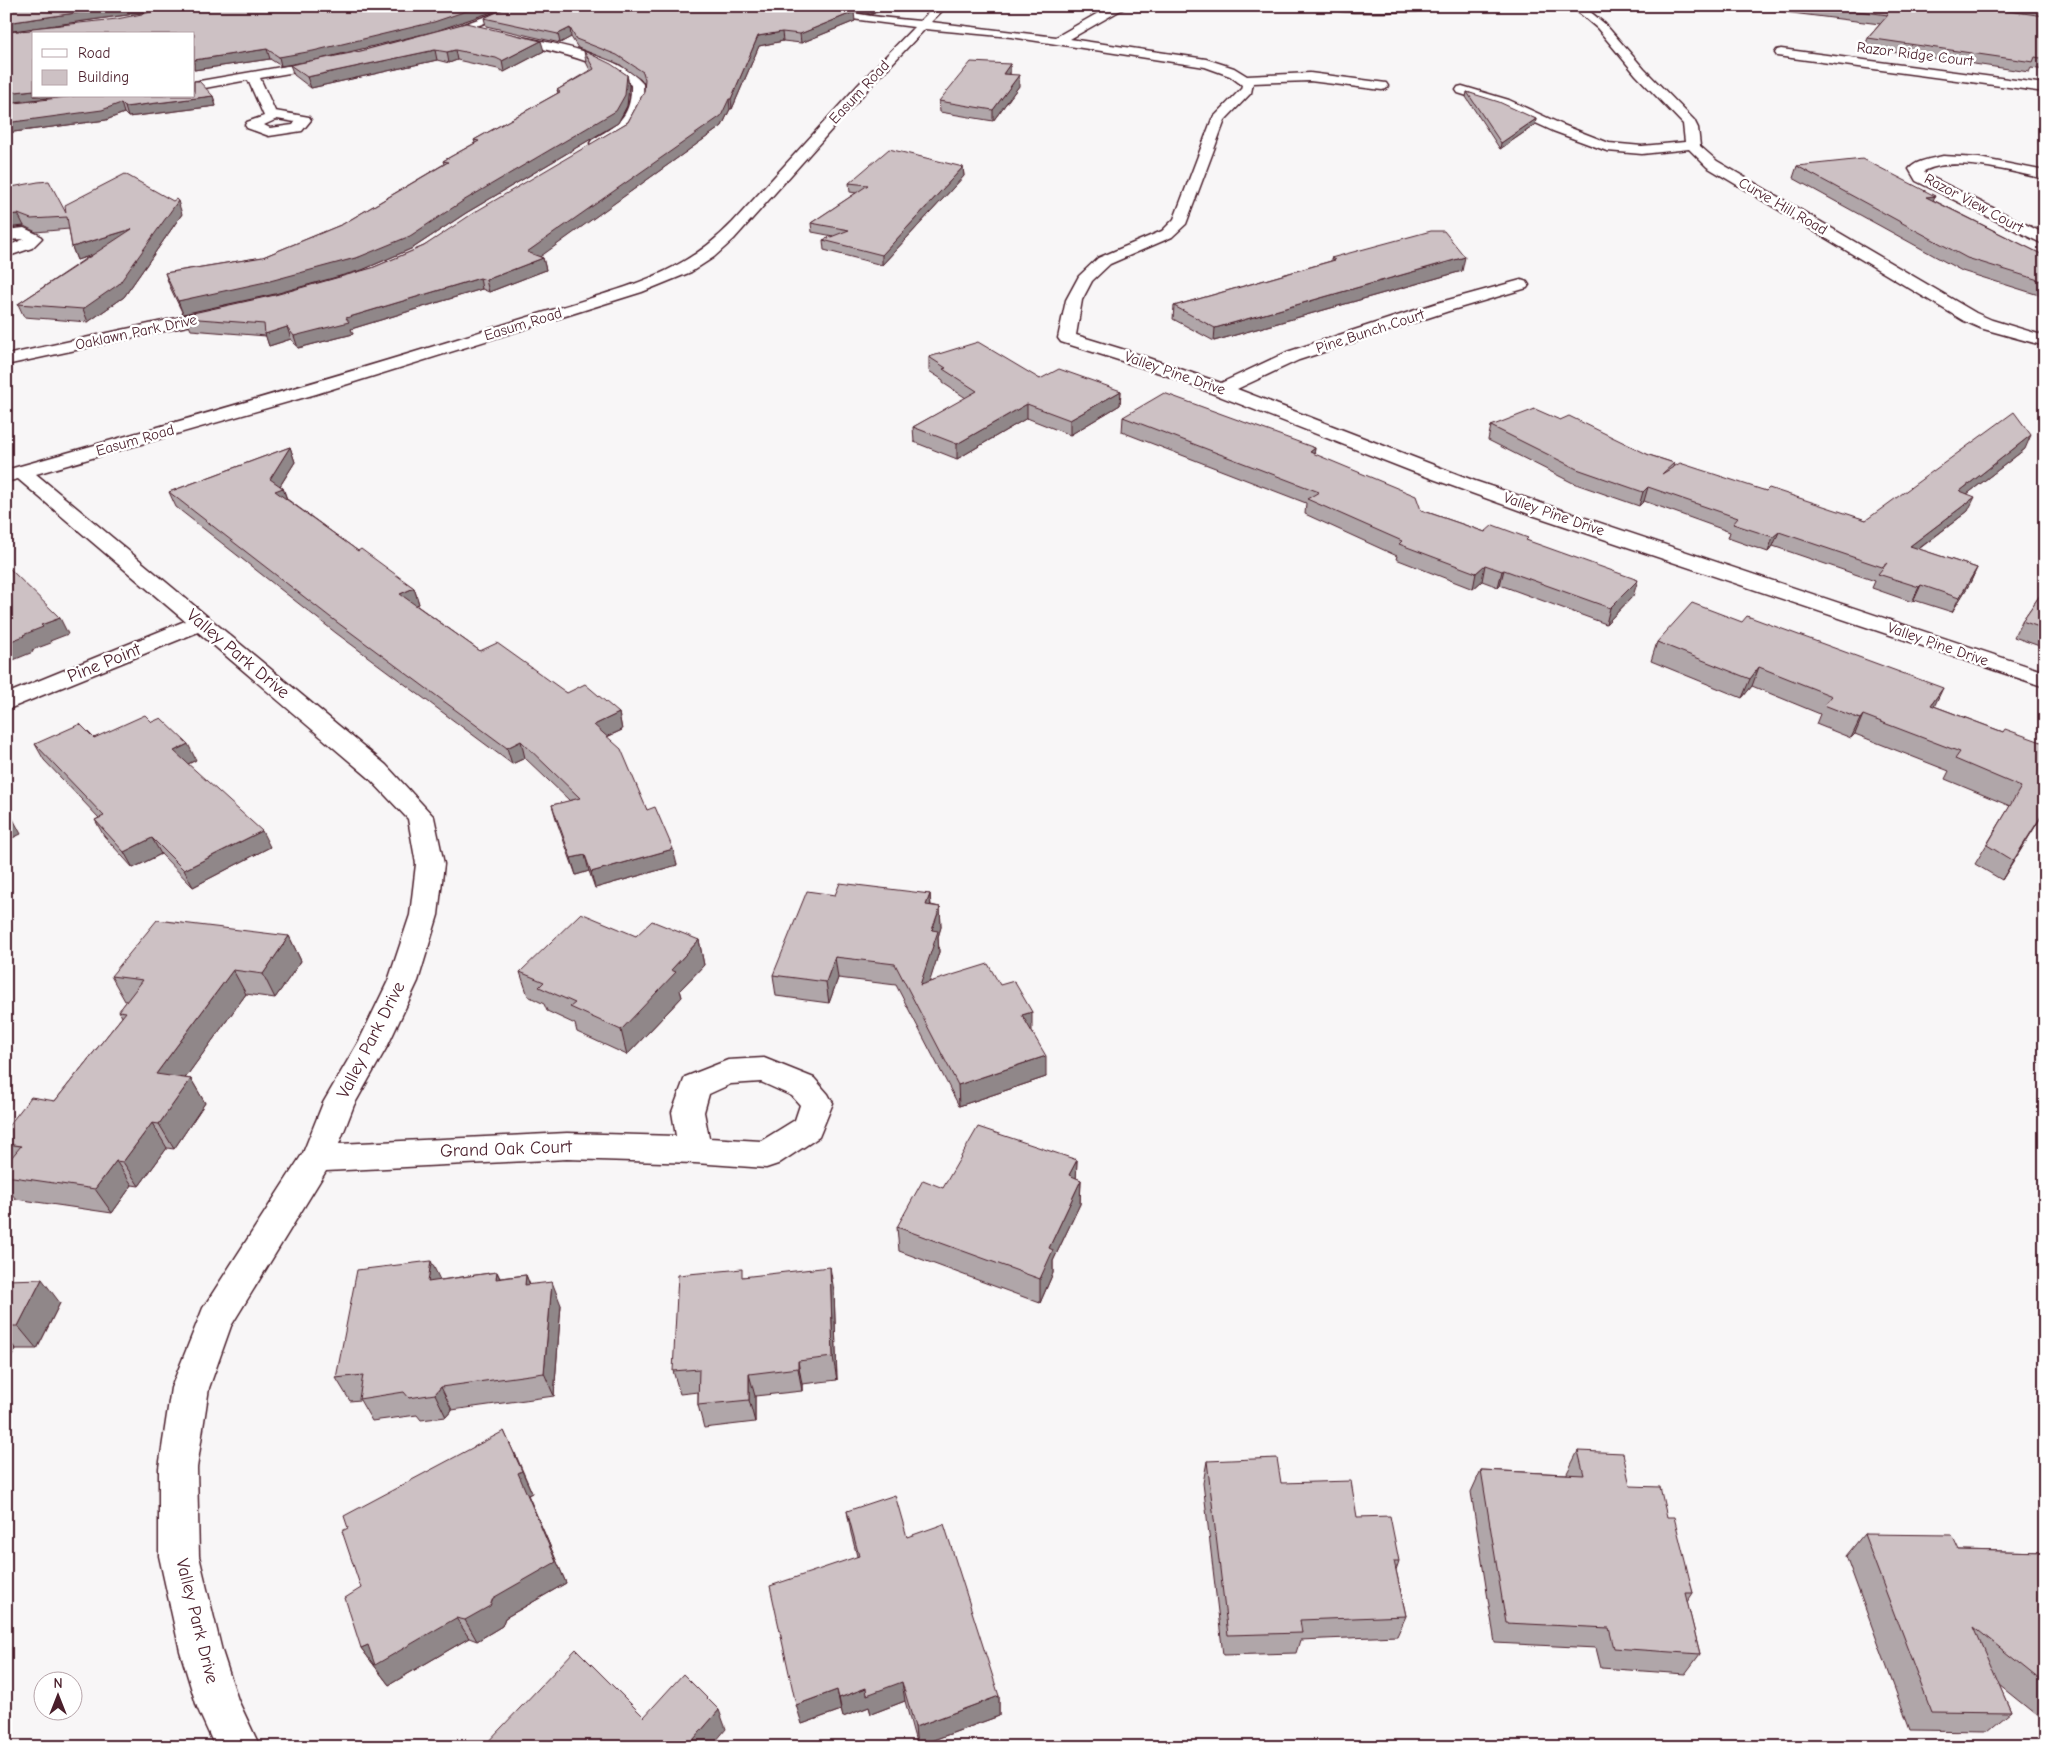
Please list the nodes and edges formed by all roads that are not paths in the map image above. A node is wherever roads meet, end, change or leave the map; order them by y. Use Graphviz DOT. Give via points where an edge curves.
graph roads {
  1 [pos="526,6"];
  2 [pos="808,6"];
  3 [pos="942,6"];
  4 [pos="1123,6"];
  5 [pos="1324,6"];
  6 [pos="1576,6"];
  7 [pos="1417,8"];
  8 [pos="923,24"];
  9 [pos="467,27"];
  10 [pos="427,39"];
  11 [pos="1060,40"];
  12 [pos="1781,53"];
  13 [pos="336,61"];
  14 [pos="254,77"];
  15 [pos="1245,80"];
  16 [pos="195,86"];
  17 [pos="1382,86"];
  18 [pos="2045,88"];
  19 [pos="1462,90"];
  20 [pos="273,115"];
  21 [pos="1693,145"];
  22 [pos="584,152"];
  23 [pos="2045,175"];
  24 [pos="6,235"];
  25 [pos="2045,240"];
  26 [pos="6,252"];
  27 [pos="1521,285"];
  28 [pos="240,309"];
  29 [pos="2045,341"];
  30 [pos="6,360"];
  31 [pos="1223,389"];
  32 [pos="14,474"];
  33 [pos="201,623"];
  34 [pos="2045,680"];
  35 [pos="6,703"];
  36 [pos="695,1150"];
  37 [pos="317,1158"];
  38 [pos="238,1747"];
  1 -- 9 [label="street"];
  2 -- 8 [label="street" via="849,17"];
  3 -- 8 [label="street, Easum Road"];
  4 -- 11 [label="street"];
  5 -- 7 [label="street"];
  6 -- 21 [label="street" via="1606,31 1640,72 1689,122"];
  8 -- 11 [label="street"];
  8 -- 32 [label="street, Easum Road" via="738,225 708,254 688,267 611,297"];
  9 -- 10 [label="street"];
  9 -- 22 [label="street" via="590,57 618,70 637,84 634,112 624,127"];
  11 -- 15 [label="street" via="1206,63 1230,70"];
  12 -- 18 [label="street, Razor Ridge Court"];
  13 -- 14 [label="street"];
  14 -- 16 [label="street"];
  14 -- 20 [label="street" via="272,118 252,125 269,132 297,128 304,120"];
  15 -- 17 [label="street" via="1310,77"];
  15 -- 31 [label="street, Valley Pine Drive" via="1247,90 1219,120 1181,221 1167,234 1104,261 1085,279 1074,300 1067,338"];
  19 -- 21 [label="street" via="1504,103 1606,147 1642,150"];
  21 -- 29 [label="street, Curve Hill Road" via="1712,164 1970,317"];
  23 -- 25 [label="street, Razor View Court" via="1975,162 1944,160 1924,163 1916,169 1921,178"];
  24 -- 26 [label="street" via="24,233 34,238 27,245"];
  27 -- 31 [label="street, Pine Bunch Court" via="1293,356"];
  28 -- 30 [label="street, Oaklawn Park Drive"];
  31 -- 34 [label="street, Valley Pine Drive" via="1466,484"];
  32 -- 33 [label="street, Valley Park Drive"];
  33 -- 35 [label="street, Pine Point"];
  33 -- 37 [label="street, Valley Park Drive" via="377,771 421,817 430,864 424,915 403,981 373,1045 339,1103"];
  36 -- 37 [label="street, Grand Oak Court" via="566,1146"];
  37 -- 38 [label="street, Valley Park Drive" via="216,1319 190,1388 178,1468 179,1556 201,1651 219,1707"];
}
